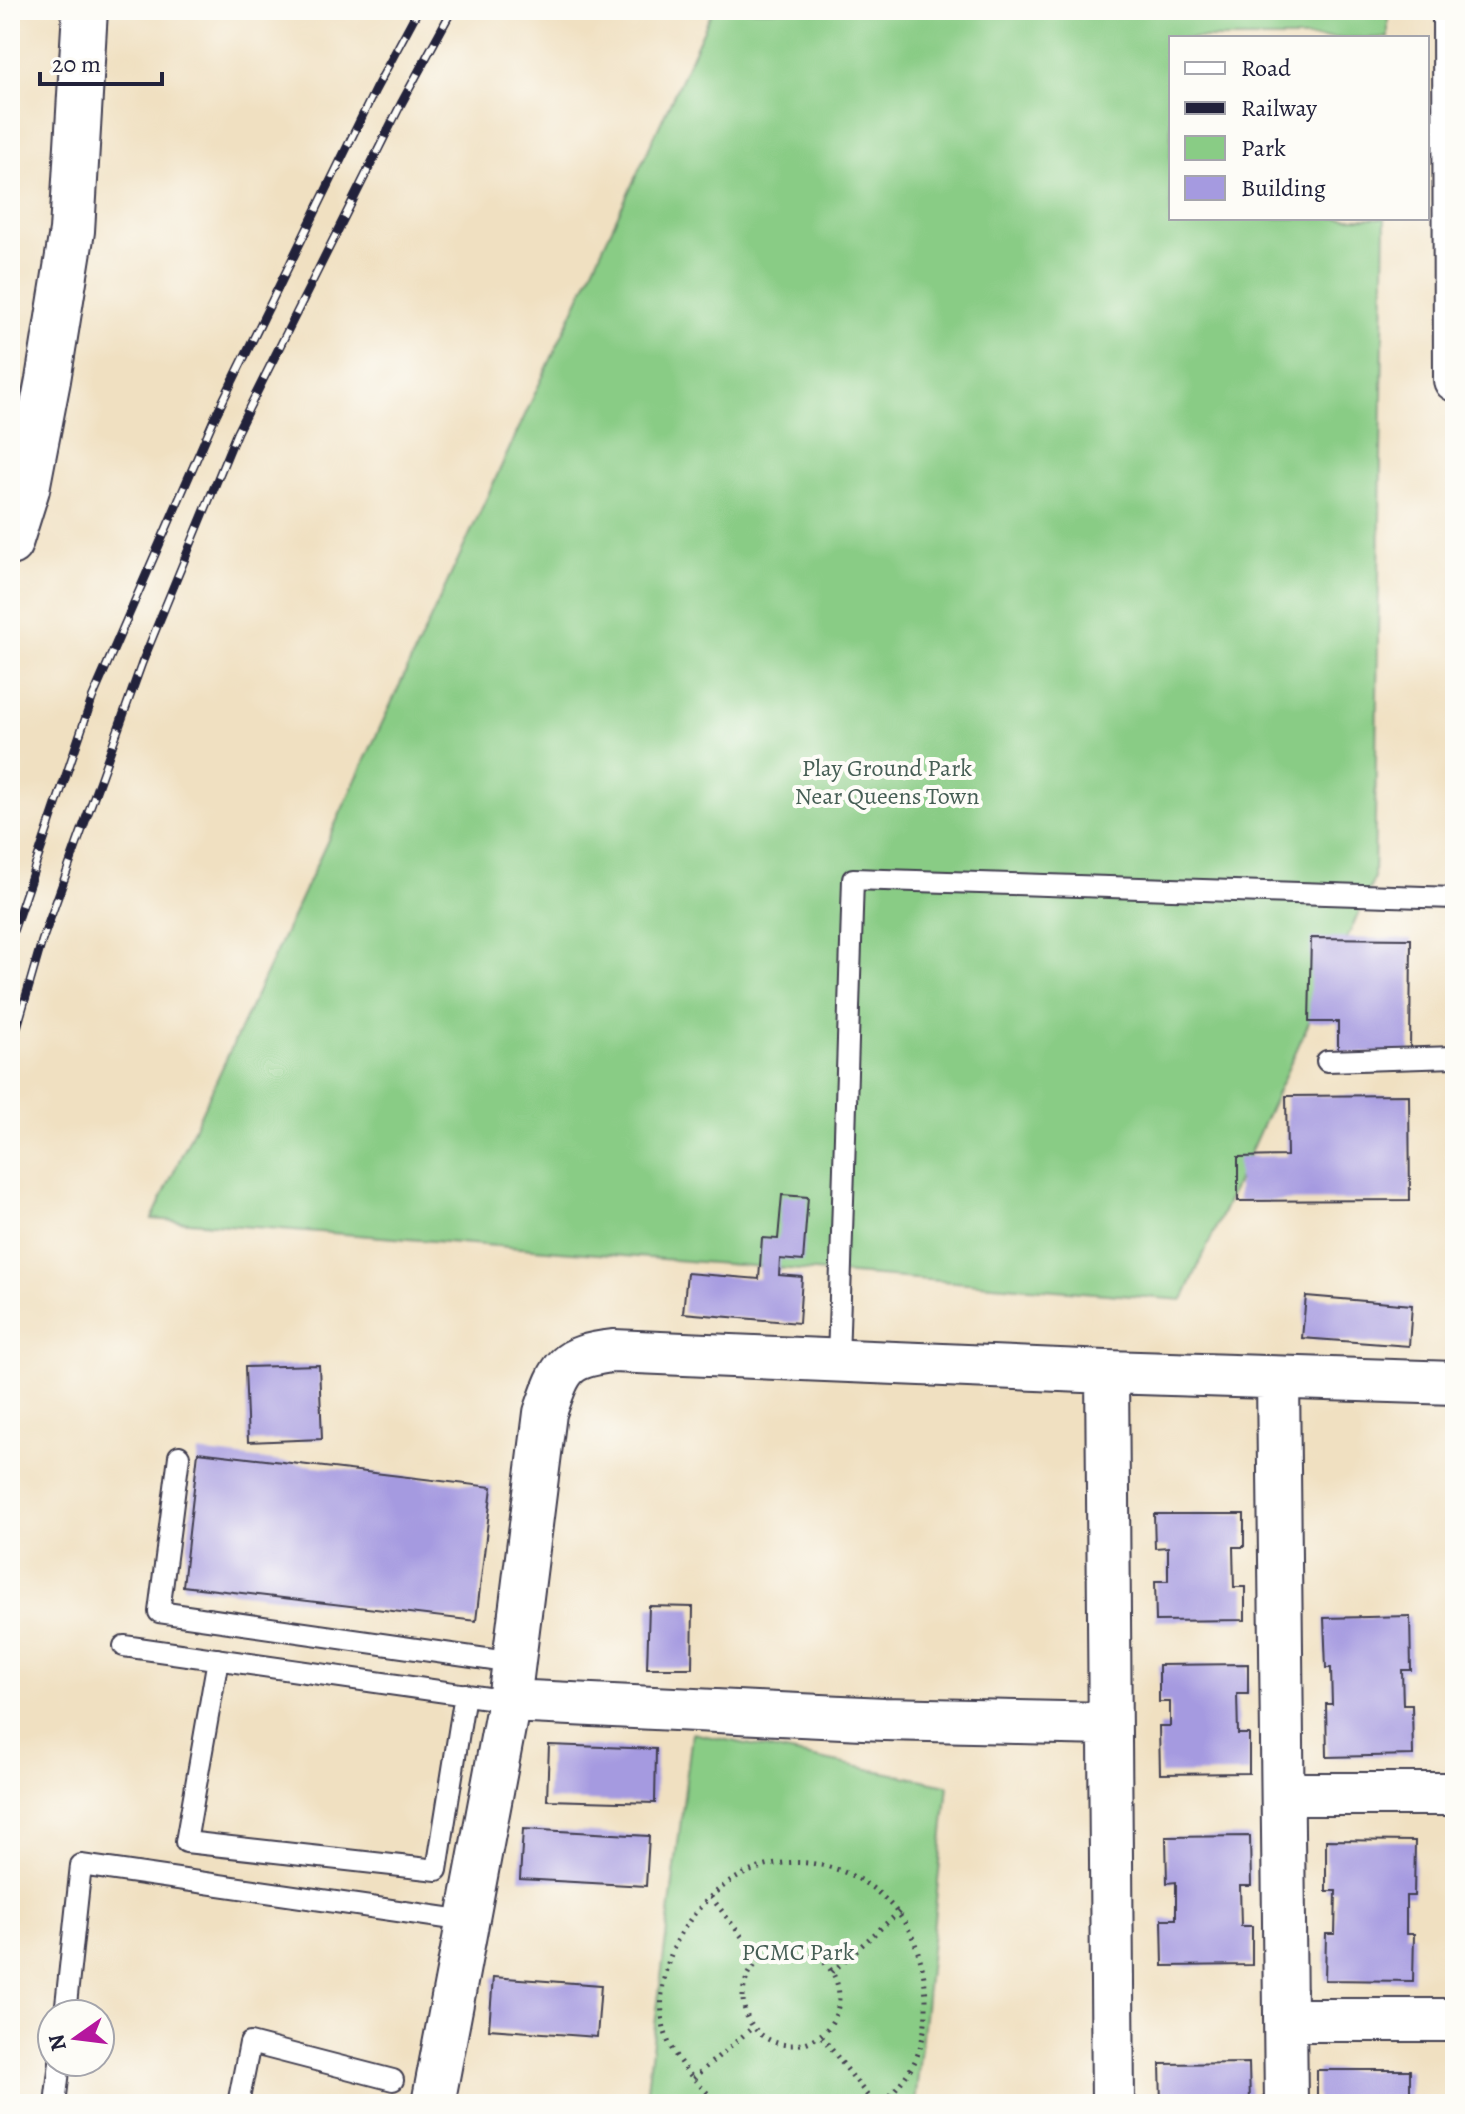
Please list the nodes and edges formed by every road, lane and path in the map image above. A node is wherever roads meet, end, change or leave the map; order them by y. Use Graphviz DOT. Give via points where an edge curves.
graph roads {
  1 [pos="85,10"];
  2 [pos="1454,10"];
  3 [pos="1454,52"];
  4 [pos="1455,148"];
  5 [pos="1455,380"];
  6 [pos="10,543"];
  7 [pos="1455,898"];
  8 [pos="1455,1057"];
  9 [pos="1327,1061"];
  10 [pos="838,1361"];
  11 [pos="1107,1372"];
  12 [pos="1278,1378"];
  13 [pos="1455,1383"];
  14 [pos="179,1456"];
  15 [pos="124,1646"];
  16 [pos="218,1659"];
  17 [pos="511,1682"];
  18 [pos="465,1694"];
  19 [pos="1108,1724"];
  20 [pos="1283,1794"];
  21 [pos="1455,1794"];
  22 [pos="711,1897"];
  23 [pos="899,1912"];
  24 [pos="467,1921"];
  25 [pos="760,1960"];
  26 [pos="832,1972"];
  27 [pos="67,1998"];
  28 [pos="1285,2020"];
  29 [pos="1455,2020"];
  30 [pos="752,2028"];
  31 [pos="822,2037"];
  32 [pos="58,2078"];
  33 [pos="693,2078"];
  34 [pos="393,2080"];
  35 [pos="55,2104"];
  36 [pos="238,2104"];
  37 [pos="433,2104"];
  38 [pos="719,2104"];
  39 [pos="874,2104"];
  40 [pos="884,2104"];
  41 [pos="1113,2104"];
  42 [pos="1286,2104"];
  1 -- 6 [label="main road" via="72,231 27,489"];
  2 -- 3 [label="street"];
  3 -- 4 [label="street"];
  4 -- 5 [label="street"];
  7 -- 10 [label="lane" via="853,879"];
  8 -- 9 [label="lane"];
  10 -- 11 [label="street"];
  10 -- 17 [label="street" via="613,1351 566,1364 545,1413"];
  11 -- 12 [label="street"];
  11 -- 19 [label="street"];
  12 -- 13 [label="street"];
  12 -- 20 [label="street"];
  14 -- 17 [label="lane" via="159,1612"];
  15 -- 16 [label="lane"];
  16 -- 18 [label="lane"];
  16 -- 18 [label="lane" via="186,1842 437,1870"];
  17 -- 18 [label="lane"];
  17 -- 19 [label="street" via="884,1719"];
  17 -- 24 [label="street"];
  19 -- 41 [label="street"];
  20 -- 21 [label="street"];
  20 -- 28 [label="street"];
  22 -- 23 [label="path" via="761,1867 829,1865 865,1881"];
  22 -- 25 [label="path"];
  22 -- 33 [label="path" via="677,1939 666,1963 662,1993 663,2024 672,2049"];
  23 -- 26 [label="path"];
  23 -- 40 [label="path" via="913,1934 924,1970 926,2008 913,2064"];
  24 -- 27 [label="lane" via="81,1865"];
  24 -- 37 [label="street"];
  25 -- 26 [label="path" via="776,1950 805,1950"];
  25 -- 30 [label="path" via="749,1973 742,2000"];
  26 -- 31 [label="path" via="840,2002"];
  28 -- 29 [label="street"];
  28 -- 42 [label="street"];
  30 -- 31 [label="path" via="789,2044"];
  30 -- 33 [label="path"];
  31 -- 39 [label="path"];
  32 -- 35 [label="lane"];
  33 -- 38 [label="path"];
  34 -- 36 [label="lane" via="250,2043"];
}
